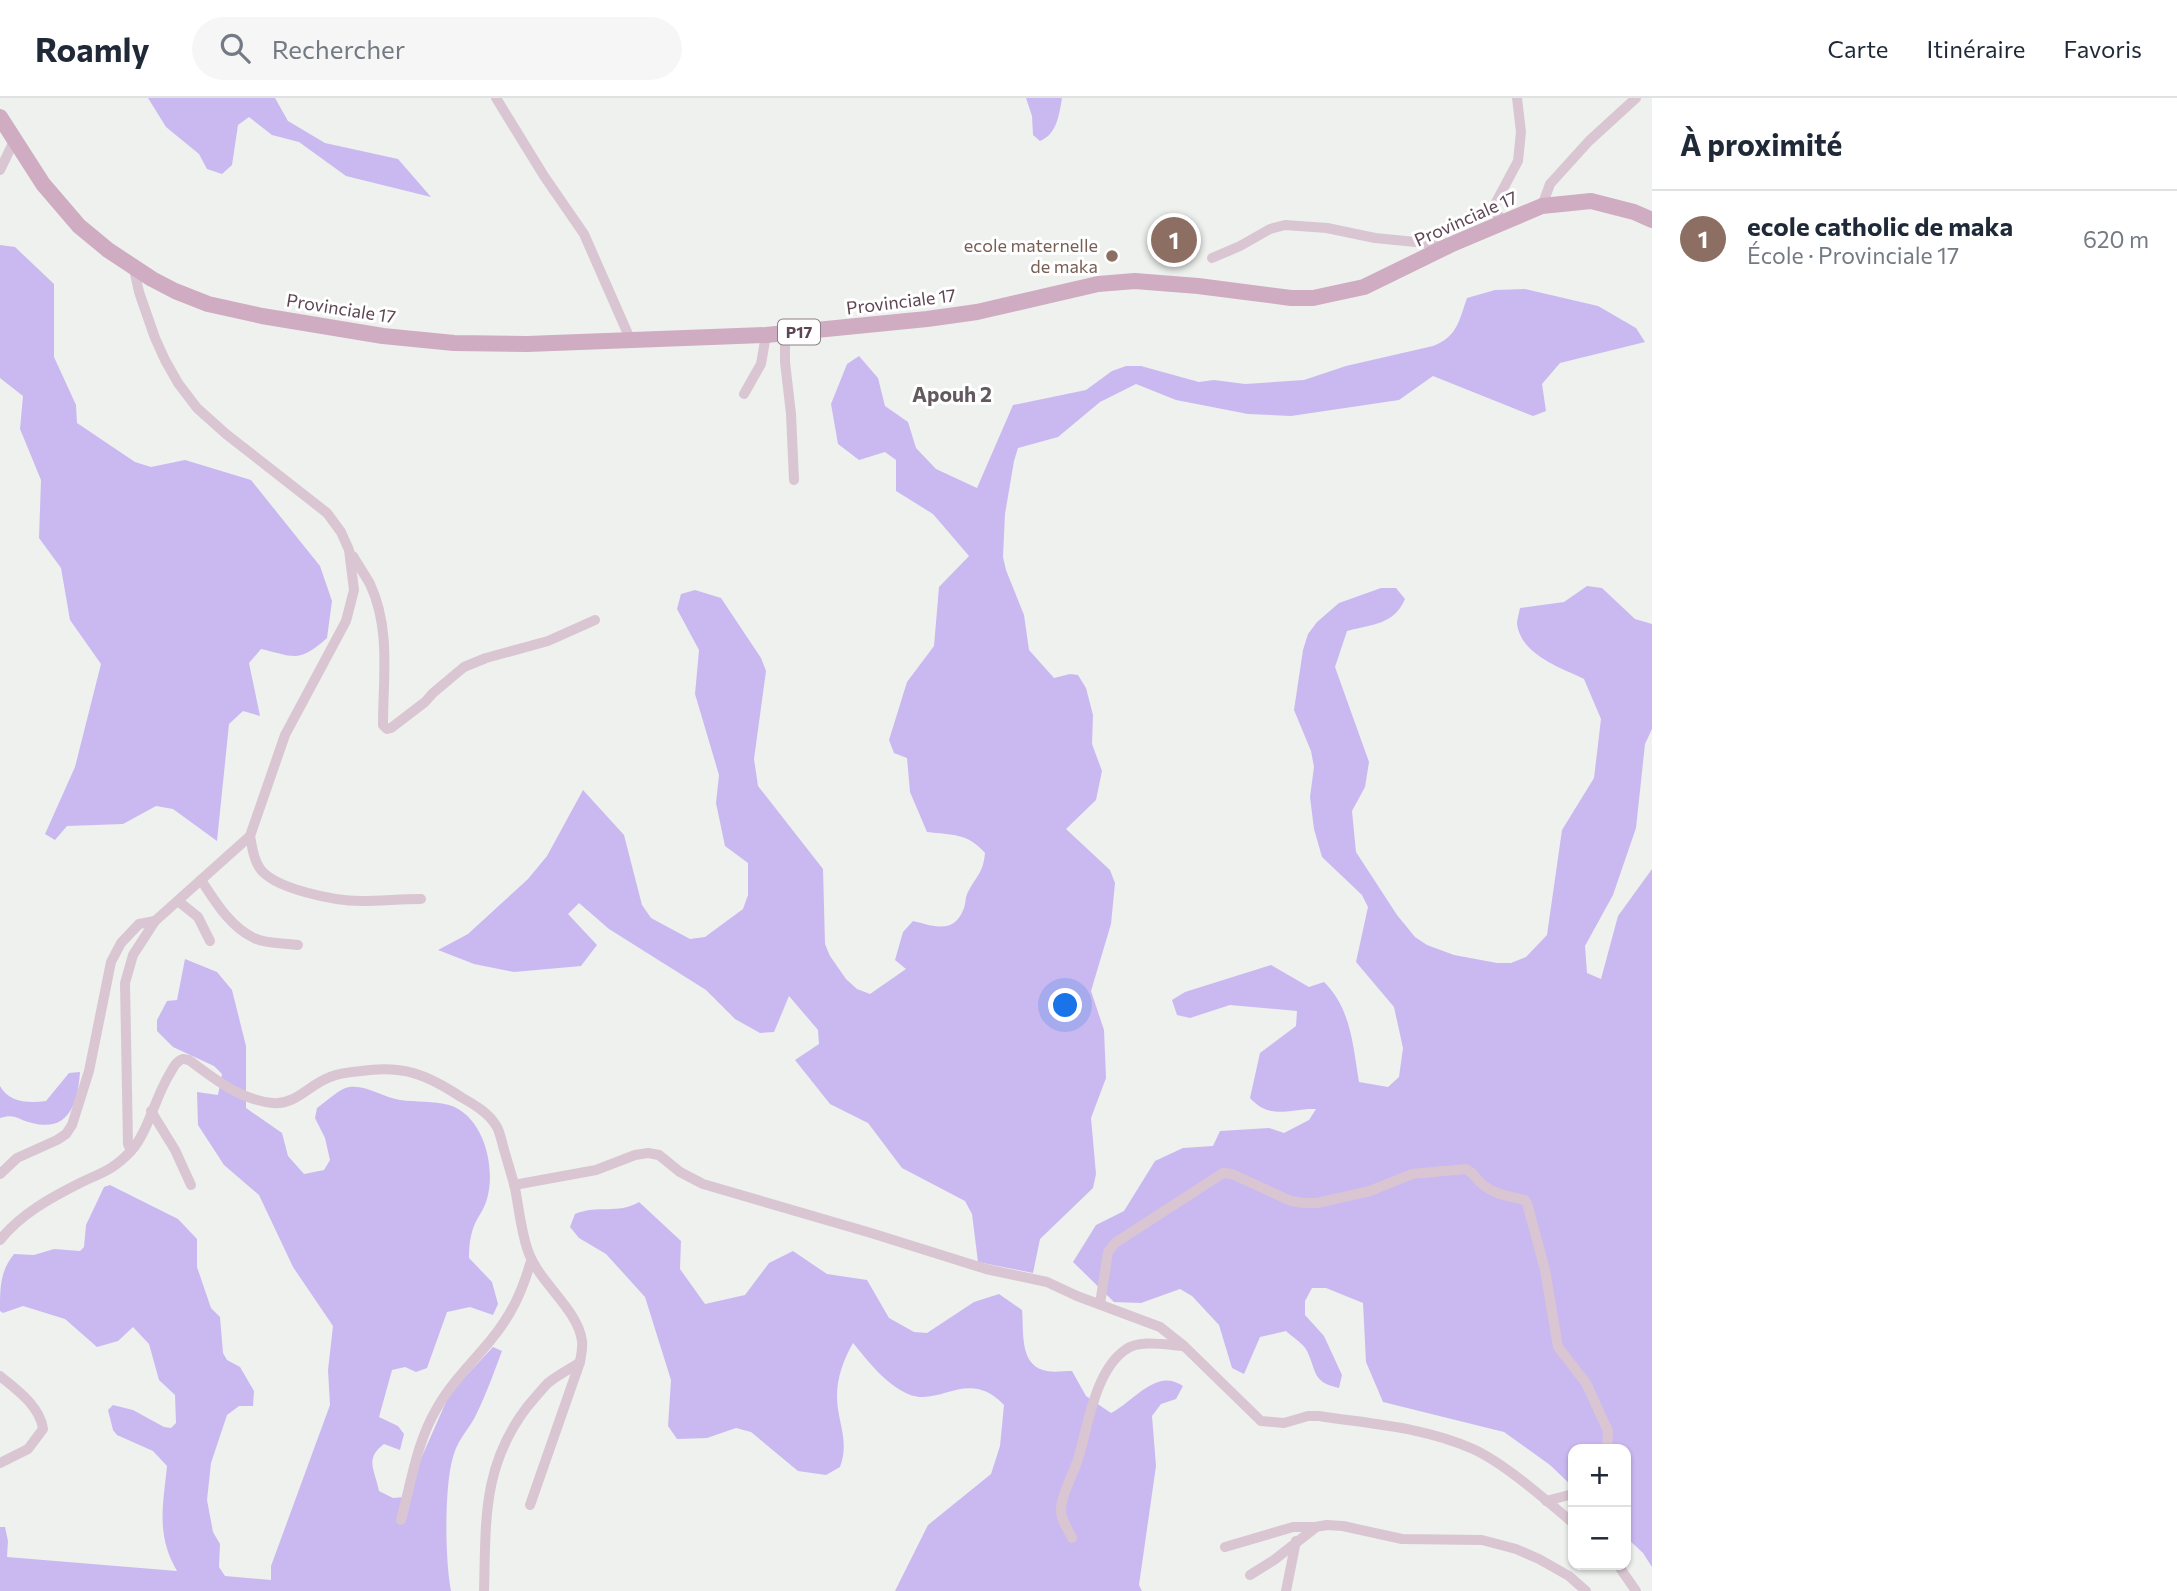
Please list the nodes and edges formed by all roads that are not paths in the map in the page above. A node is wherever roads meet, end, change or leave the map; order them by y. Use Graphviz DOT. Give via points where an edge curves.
graph roads {
  1 [pos="496,98"];
  2 [pos="1517,98"];
  3 [pos="1636,98"];
  4 [pos="0,117"];
  5 [pos="15,139"];
  6 [pos="0,170"];
  7 [pos="1542,206"];
  8 [pos="1652,220"];
  9 [pos="1506,221"];
  10 [pos="1450,245"];
  11 [pos="1212,258"];
  12 [pos="134,269"];
  13 [pos="786,333"];
  14 [pos="766,335"];
  15 [pos="631,341"];
  16 [pos="744,394"];
  17 [pos="794,480"];
  18 [pos="349,550"];
  19 [pos="596,620"];
  20 [pos="250,836"];
  21 [pos="201,880"];
  22 [pos="421,899"];
  23 [pos="178,901"];
  24 [pos="155,921"];
  25 [pos="211,941"];
  26 [pos="298,944"];
  27 [pos="151,1111"];
  28 [pos="131,1151"];
  29 [pos="0,1174"];
  30 [pos="191,1185"];
  31 [pos="514,1185"];
  32 [pos="0,1240"];
  33 [pos="531,1261"];
  34 [pos="1100,1304"];
  35 [pos="1184,1346"];
  36 [pos="580,1362"];
  37 [pos="0,1376"];
  38 [pos="1607,1444"];
  39 [pos="0,1463"];
  40 [pos="1568,1495"];
  41 [pos="1546,1501"];
  42 [pos="530,1505"];
  43 [pos="1568,1519"];
  44 [pos="401,1520"];
  45 [pos="1315,1527"];
  46 [pos="1072,1538"];
  47 [pos="1296,1541"];
  48 [pos="1225,1547"];
  49 [pos="1621,1570"];
  50 [pos="1250,1575"];
  51 [pos="484,1591"];
  52 [pos="1286,1591"];
  53 [pos="1586,1591"];
  54 [pos="1636,1591"];
  1 -- 15 [label="street" via="584,234"];
  2 -- 9 [label="street" via="1518,160 1494,206"];
  3 -- 7 [label="street" via="1550,184"];
  4 -- 5 [label="main road, Provinciale 17 / P17"];
  5 -- 6 [label="street"];
  5 -- 12 [label="main road, Provinciale 17 / P17" via="60,205"];
  7 -- 8 [label="main road, Provinciale 17 / P17" via="1591,201"];
  7 -- 9 [label="main road, Provinciale 17 / P17"];
  9 -- 10 [label="main road, Provinciale 17 / P17"];
  10 -- 11 [label="street" via="1285,225"];
  10 -- 13 [label="main road, Provinciale 17 / P17" via="1364,287 1313,298 1154,281 1109,282 977,312"];
  12 -- 15 [label="main road, Provinciale 17 / P17" via="208,304 383,335 466,343"];
  12 -- 18 [label="street" via="164,360 187,396 236,443 327,513"];
  13 -- 14 [label="main road, Provinciale 17 / P17"];
  13 -- 17 [label="street"];
  14 -- 15 [label="main road, Provinciale 17 / P17"];
  14 -- 16 [label="street" via="761,364"];
  18 -- 19 [label="street" via="379,611 385,645 383,725 387,729 464,667 548,641"];
  18 -- 20 [label="street" via="354,590 346,621 285,735"];
  20 -- 21 [label="street"];
  20 -- 22 [label="street" via="259,868 292,888 359,901"];
  21 -- 23 [label="street"];
  21 -- 26 [label="street" via="235,925 252,937"];
  23 -- 24 [label="street"];
  23 -- 25 [label="street" via="198,917"];
  24 -- 28 [label="street" via="132,955 125,983 127,1138"];
  24 -- 29 [label="street" via="139,924 111,962 89,1071 72,1125 66,1134 17,1158"];
  27 -- 28 [label="street"];
  27 -- 30 [label="street"];
  27 -- 31 [label="street" via="175,1065 184,1059 244,1096 275,1104 340,1074 384,1068 411,1071 489,1116"];
  28 -- 32 [label="street" via="112,1169 40,1204"];
  31 -- 33 [label="street"];
  31 -- 34 [label="street" via="596,1170 635,1155 656,1154 702,1184 986,1269 1041,1280"];
  33 -- 36 [label="street" via="579,1329"];
  33 -- 44 [label="street" via="512,1310 437,1407 418,1455"];
  34 -- 35 [label="street" via="1160,1327"];
  34 -- 38 [label="street" via="1108,1252 1115,1243 1223,1173 1291,1202 1317,1203 1370,1191 1412,1174 1466,1170 1496,1193 1527,1203 1558,1347 1586,1383 1608,1431"];
  35 -- 41 [label="street" via="1261,1421 1319,1416 1449,1439 1482,1454"];
  35 -- 46 [label="street" via="1132,1346 1119,1355 1102,1379 1062,1503 1061,1516"];
  36 -- 42 [label="street"];
  36 -- 51 [label="street" via="548,1383 531,1403 496,1462 486,1516"];
  37 -- 39 [label="street" via="40,1416 43,1429 28,1449"];
  40 -- 41 [label="street"];
  41 -- 43 [label="street"];
  45 -- 47 [label="street"];
  45 -- 48 [label="street" via="1293,1527"];
  45 -- 53 [label="street" via="1343,1526 1402,1539 1494,1542 1539,1559"];
  47 -- 50 [label="street"];
  47 -- 52 [label="street"];
  49 -- 54 [label="street"];
}
